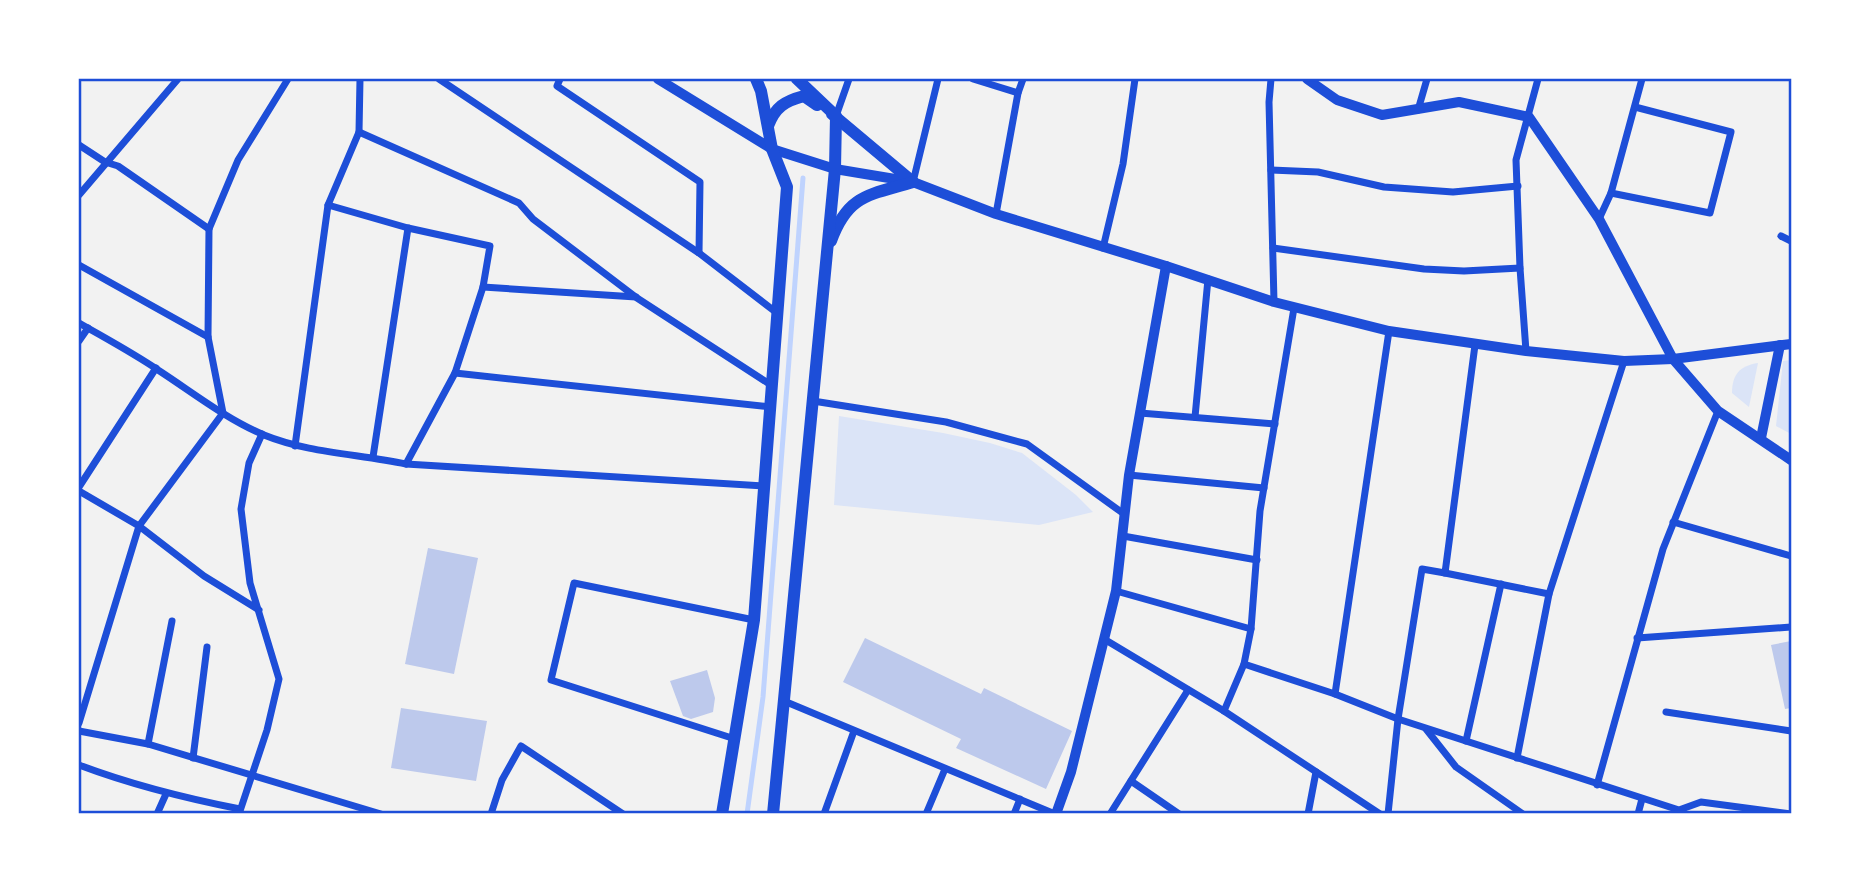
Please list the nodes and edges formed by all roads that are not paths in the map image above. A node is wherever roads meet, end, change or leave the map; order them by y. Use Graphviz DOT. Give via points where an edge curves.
graph roads {
  1 [pos="178,79"];
  2 [pos="288,79"];
  3 [pos="360,79"];
  4 [pos="439,79"];
  5 [pos="560,79"];
  6 [pos="658,79"];
  7 [pos="756,79"];
  8 [pos="797,79"];
  9 [pos="849,79"];
  10 [pos="938,79"];
  11 [pos="973,79"];
  12 [pos="1023,79"];
  13 [pos="1135,79"];
  14 [pos="1271,79"];
  15 [pos="1307,79"];
  16 [pos="1427,79"];
  17 [pos="1538,79"];
  18 [pos="1642,79"];
  19 [pos="1018,93"];
  20 [pos="1635,107"];
  21 [pos="1418,110"];
  22 [pos="835,116"];
  23 [pos="1529,117"];
  24 [pos="768,126"];
  25 [pos="359,132"];
  26 [pos="79,145"];
  27 [pos="772,149"];
  28 [pos="105,162"];
  29 [pos="835,169"];
  30 [pos="1271,170"];
  31 [pos="913,182"];
  32 [pos="1518,186"];
  33 [pos="1611,193"];
  34 [pos="79,195"];
  35 [pos="328,205"];
  36 [pos="996,214"];
  37 [pos="1599,219"];
  38 [pos="408,228"];
  39 [pos="209,229"];
  40 [pos="1781,236"];
  41 [pos="1791,241"];
  42 [pos="1103,247"];
  43 [pos="1273,248"];
  44 [pos="699,253"];
  45 [pos="825,258"];
  46 [pos="79,265"];
  47 [pos="1166,265"];
  48 [pos="1520,268"];
  49 [pos="1208,279"];
  50 [pos="483,286"];
  51 [pos="637,298"];
  52 [pos="1274,302"];
  53 [pos="1294,308"];
  54 [pos="777,313"];
  55 [pos="79,323"];
  56 [pos="88,328"];
  57 [pos="1389,331"];
  58 [pos="208,337"];
  59 [pos="79,341"];
  60 [pos="1475,345"];
  61 [pos="1785,345"];
  62 [pos="1526,351"];
  63 [pos="1673,359"];
  64 [pos="1624,360"];
  65 [pos="156,368"];
  66 [pos="455,373"];
  67 [pos="771,385"];
  68 [pos="813,401"];
  69 [pos="771,407"];
  70 [pos="1718,411"];
  71 [pos="223,413"];
  72 [pos="1140,413"];
  73 [pos="1195,417"];
  74 [pos="1275,424"];
  75 [pos="262,435"];
  76 [pos="1761,438"];
  77 [pos="295,446"];
  78 [pos="373,457"];
  79 [pos="1791,460"];
  80 [pos="406,464"];
  81 [pos="1129,475"];
  82 [pos="765,486"];
  83 [pos="1264,488"];
  84 [pos="79,489"];
  85 [pos="1124,514"];
  86 [pos="1673,522"];
  87 [pos="139,526"];
  88 [pos="1123,536"];
  89 [pos="1791,556"];
  90 [pos="1257,560"];
  91 [pos="1445,573"];
  92 [pos="1501,584"];
  93 [pos="1116,591"];
  94 [pos="1549,594"];
  95 [pos="259,610"];
  96 [pos="754,620"];
  97 [pos="172,621"];
  98 [pos="1791,627"];
  99 [pos="1251,629"];
  100 [pos="1104,639"];
  101 [pos="1637,639"];
  102 [pos="208,647"];
  103 [pos="1244,664"];
  104 [pos="1188,690"];
  105 [pos="1335,695"];
  106 [pos="784,701"];
  107 [pos="1224,711"];
  108 [pos="1667,712"];
  109 [pos="1398,719"];
  110 [pos="79,723"];
  111 [pos="1426,729"];
  112 [pos="79,730"];
  113 [pos="854,731"];
  114 [pos="1791,732"];
  115 [pos="735,739"];
  116 [pos="1466,741"];
  117 [pos="148,744"];
  118 [pos="194,758"];
  119 [pos="1517,758"];
  120 [pos="79,765"];
  121 [pos="945,769"];
  122 [pos="1316,772"];
  123 [pos="251,775"];
  124 [pos="1131,781"];
  125 [pos="1597,785"];
  126 [pos="166,794"];
  127 [pos="1020,799"];
  128 [pos="1642,799"];
  129 [pos="239,812"];
  130 [pos="158,814"];
  131 [pos="381,814"];
  132 [pos="491,814"];
  133 [pos="623,814"];
  134 [pos="722,814"];
  135 [pos="772,814"];
  136 [pos="824,814"];
  137 [pos="926,814"];
  138 [pos="1014,814"];
  139 [pos="1056,814"];
  140 [pos="1110,814"];
  141 [pos="1180,814"];
  142 [pos="1308,814"];
  143 [pos="1380,814"];
  144 [pos="1388,814"];
  145 [pos="1523,814"];
  146 [pos="1638,814"];
  147 [pos="1791,814"];
  1 -- 28 [label="street"];
  2 -- 39 [label="street" via="239,160"];
  3 -- 25 [label="street"];
  4 -- 44 [label="street"];
  5 -- 44 [label="street" via="557,86 700,181"];
  6 -- 27 [label="main road"];
  7 -- 24 [label="main road"];
  8 -- 22 [label="main road"];
  9 -- 22 [label="street"];
  10 -- 31 [label="street"];
  11 -- 19 [label="street"];
  12 -- 19 [label="street"];
  13 -- 42 [label="street" via="1123,164"];
  14 -- 30 [label="street"];
  15 -- 21 [label="main road" via="1337,100 1382,116"];
  16 -- 21 [label="street"];
  17 -- 23 [label="street"];
  18 -- 20 [label="street"];
  19 -- 36 [label="street"];
  20 -- 33 [label="street"];
  20 -- 33 [label="street" via="1731,132 1710,213"];
  21 -- 23 [label="main road" via="1459,102"];
  22 -- 24 [label="main road" via="804,96 788,100 774,111"];
  22 -- 29 [label="main road"];
  22 -- 31 [label="main road"];
  23 -- 32 [label="street" via="1516,160"];
  23 -- 37 [label="main road"];
  24 -- 27 [label="main road"];
  25 -- 35 [label="street"];
  25 -- 51 [label="street" via="519,203 533,219"];
  26 -- 28 [label="street"];
  27 -- 29 [label="main road"];
  27 -- 54 [label="main road" via="787,187"];
  28 -- 34 [label="street"];
  28 -- 39 [label="street" via="118,166"];
  29 -- 31 [label="main road"];
  29 -- 45 [label="main road"];
  30 -- 32 [label="street" via="1318,172 1384,187 1453,192"];
  30 -- 43 [label="street"];
  31 -- 36 [label="main road"];
  31 -- 45 [label="main road" via="856,201 844,213"];
  32 -- 48 [label="street"];
  33 -- 37 [label="street"];
  35 -- 38 [label="street"];
  35 -- 77 [label="street"];
  36 -- 42 [label="main road"];
  37 -- 63 [label="main road"];
  38 -- 50 [label="street" via="490,246"];
  38 -- 78 [label="street"];
  39 -- 58 [label="street"];
  40 -- 41 [label="street"];
  42 -- 47 [label="main road"];
  43 -- 48 [label="street" via="1424,269"];
  43 -- 52 [label="street"];
  44 -- 54 [label="street"];
  45 -- 68 [label="main road"];
  46 -- 58 [label="street"];
  47 -- 49 [label="main road"];
  47 -- 72 [label="main road"];
  48 -- 62 [label="street"];
  49 -- 52 [label="main road"];
  49 -- 73 [label="street"];
  50 -- 51 [label="street"];
  50 -- 66 [label="street"];
  51 -- 67 [label="street"];
  52 -- 53 [label="main road"];
  53 -- 57 [label="main road"];
  53 -- 74 [label="street"];
  54 -- 67 [label="main road"];
  55 -- 56 [label="street"];
  56 -- 59 [label="street"];
  56 -- 65 [label="street"];
  57 -- 60 [label="main road"];
  57 -- 105 [label="street"];
  58 -- 71 [label="street"];
  60 -- 62 [label="main road"];
  60 -- 91 [label="street"];
  61 -- 63 [label="main road"];
  61 -- 76 [label="main road"];
  62 -- 64 [label="main road"];
  63 -- 64 [label="main road"];
  63 -- 70 [label="main road"];
  64 -- 94 [label="street"];
  65 -- 71 [label="street"];
  65 -- 84 [label="street"];
  66 -- 69 [label="street"];
  66 -- 80 [label="street"];
  67 -- 69 [label="main road"];
  68 -- 85 [label="street" via="946,422 1027,443"];
  68 -- 106 [label="main road"];
  69 -- 82 [label="main road"];
  70 -- 76 [label="main road"];
  70 -- 86 [label="street"];
  71 -- 75 [label="street"];
  71 -- 87 [label="street"];
  72 -- 73 [label="street"];
  72 -- 81 [label="main road"];
  73 -- 74 [label="street"];
  74 -- 83 [label="street"];
  75 -- 77 [label="street"];
  75 -- 95 [label="street" via="249,463 242,509 250,583"];
  76 -- 79 [label="main road"];
  77 -- 78 [label="street"];
  78 -- 80 [label="street"];
  80 -- 82 [label="street"];
  81 -- 83 [label="street"];
  81 -- 85 [label="main road"];
  82 -- 96 [label="main road"];
  83 -- 90 [label="street"];
  84 -- 87 [label="street"];
  85 -- 88 [label="main road"];
  86 -- 89 [label="street"];
  86 -- 101 [label="street"];
  87 -- 95 [label="street" via="204,576"];
  87 -- 110 [label="street"];
  88 -- 90 [label="street"];
  88 -- 93 [label="main road"];
  90 -- 99 [label="street"];
  91 -- 92 [label="street"];
  91 -- 109 [label="street" via="1422,569"];
  92 -- 94 [label="street"];
  92 -- 116 [label="street"];
  93 -- 99 [label="street"];
  93 -- 100 [label="main road"];
  94 -- 119 [label="street"];
  95 -- 123 [label="street" via="279,679"];
  96 -- 115 [label="main road"];
  96 -- 115 [label="street" via="574,583 551,680"];
  97 -- 117 [label="street"];
  98 -- 101 [label="street"];
  99 -- 103 [label="street"];
  100 -- 104 [label="street"];
  100 -- 139 [label="main road"];
  101 -- 125 [label="street"];
  102 -- 118 [label="street"];
  103 -- 105 [label="street"];
  103 -- 107 [label="street"];
  104 -- 107 [label="street"];
  104 -- 124 [label="street"];
  105 -- 109 [label="street"];
  106 -- 113 [label="street"];
  106 -- 135 [label="main road"];
  107 -- 122 [label="street"];
  108 -- 114 [label="street"];
  109 -- 111 [label="street"];
  109 -- 144 [label="street"];
  111 -- 116 [label="street"];
  111 -- 145 [label="street" via="1456,767"];
  112 -- 117 [label="street"];
  113 -- 121 [label="street"];
  113 -- 136 [label="street"];
  115 -- 134 [label="main road"];
  116 -- 119 [label="street"];
  117 -- 118 [label="street"];
  118 -- 123 [label="street"];
  119 -- 125 [label="street"];
  120 -- 126 [label="street"];
  121 -- 127 [label="street"];
  121 -- 137 [label="street"];
  122 -- 142 [label="street"];
  122 -- 143 [label="street"];
  123 -- 129 [label="street"];
  123 -- 131 [label="street"];
  124 -- 140 [label="street"];
  124 -- 141 [label="street"];
  125 -- 128 [label="street"];
  126 -- 129 [label="street"];
  126 -- 130 [label="street"];
  127 -- 138 [label="street"];
  127 -- 139 [label="street"];
  128 -- 146 [label="street"];
  128 -- 147 [label="street" via="1679,810 1702,802"];
  132 -- 133 [label="street" via="502,780 521,746"];
}
